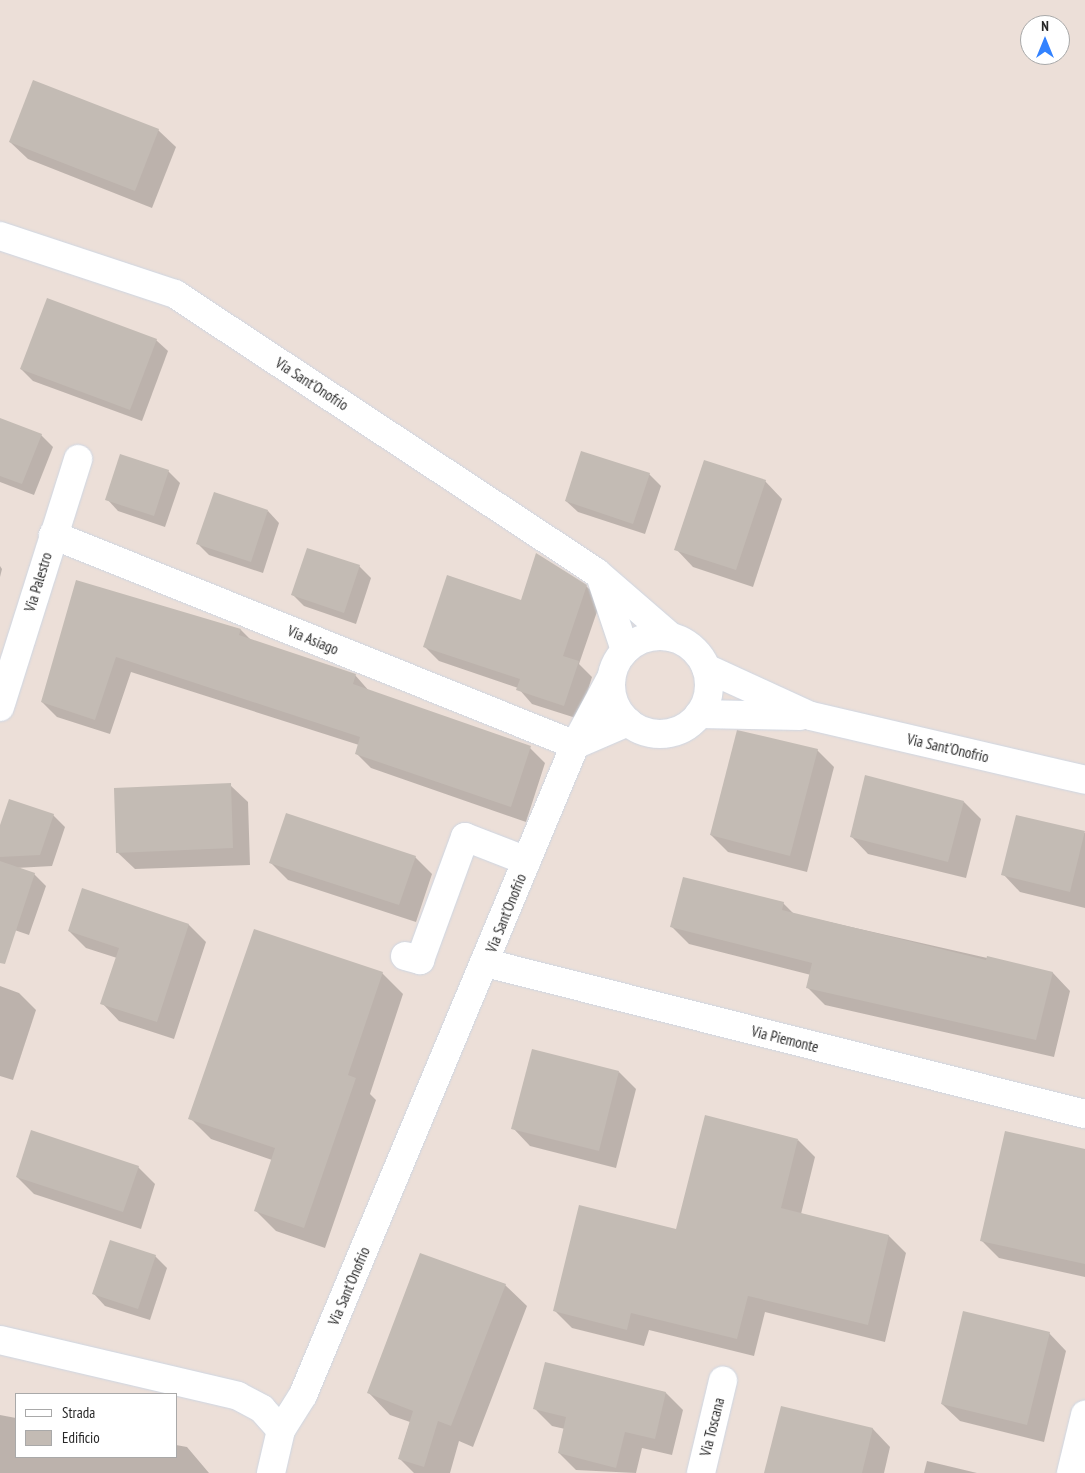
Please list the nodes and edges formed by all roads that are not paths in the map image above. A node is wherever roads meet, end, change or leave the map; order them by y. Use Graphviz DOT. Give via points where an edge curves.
graph roads {
  1 [pos="0,236"];
  2 [pos="78,458"];
  3 [pos="53,535"];
  4 [pos="601,578"];
  5 [pos="671,637"];
  6 [pos="625,650"];
  7 [pos="706,668"];
  8 [pos="611,678"];
  9 [pos="0,707"];
  10 [pos="699,714"];
  11 [pos="812,716"];
  12 [pos="628,722"];
  13 [pos="574,745"];
  14 [pos="1085,780"];
  15 [pos="527,861"];
  16 [pos="405,956"];
  17 [pos="486,963"];
  18 [pos="1085,1114"];
  19 [pos="0,1340"];
  20 [pos="723,1381"];
  21 [pos="1085,1415"];
  22 [pos="281,1430"];
  23 [pos="271,1473"];
  24 [pos="701,1473"];
  25 [pos="1071,1473"];
  1 -- 4 [label="street, Via Sant'Onofrio" via="175,294"];
  2 -- 3 [label="street, Via Palestro"];
  3 -- 9 [label="street, Via Palestro"];
  3 -- 13 [label="street, Via Asiago"];
  4 -- 5 [label="street, Via Sant'Onofrio"];
  4 -- 6 [label="street"];
  5 -- 6 [label="street" via="655,636"];
  5 -- 7 [label="street, Via Sant'Onofrio" via="692,648"];
  6 -- 8 [label="street, Via Sant'Onofrio"];
  7 -- 10 [label="street" via="707,700"];
  7 -- 11 [label="street, Via Sant'Onofrio"];
  8 -- 12 [label="street" via="612,694"];
  8 -- 13 [label="street, Via Sant'Onofrio"];
  10 -- 11 [label="street, Via Sant'Onofrio"];
  10 -- 12 [label="street" via="673,732 657,734"];
  11 -- 14 [label="street, Via Sant'Onofrio"];
  12 -- 13 [label="street"];
  13 -- 15 [label="street, Via Sant'Onofrio"];
  15 -- 16 [label="street, Via Sant'Onofrio" via="465,837 420,960"];
  15 -- 17 [label="street, Via Sant'Onofrio"];
  17 -- 18 [label="street, Via Piemonte"];
  17 -- 22 [label="street, Via Sant'Onofrio" via="303,1395"];
  19 -- 22 [label="street" via="238,1396 262,1409"];
  20 -- 24 [label="street, Via Toscana"];
  21 -- 25 [label="street"];
  22 -- 23 [label="street, Via Sant'Onofrio"];
}
